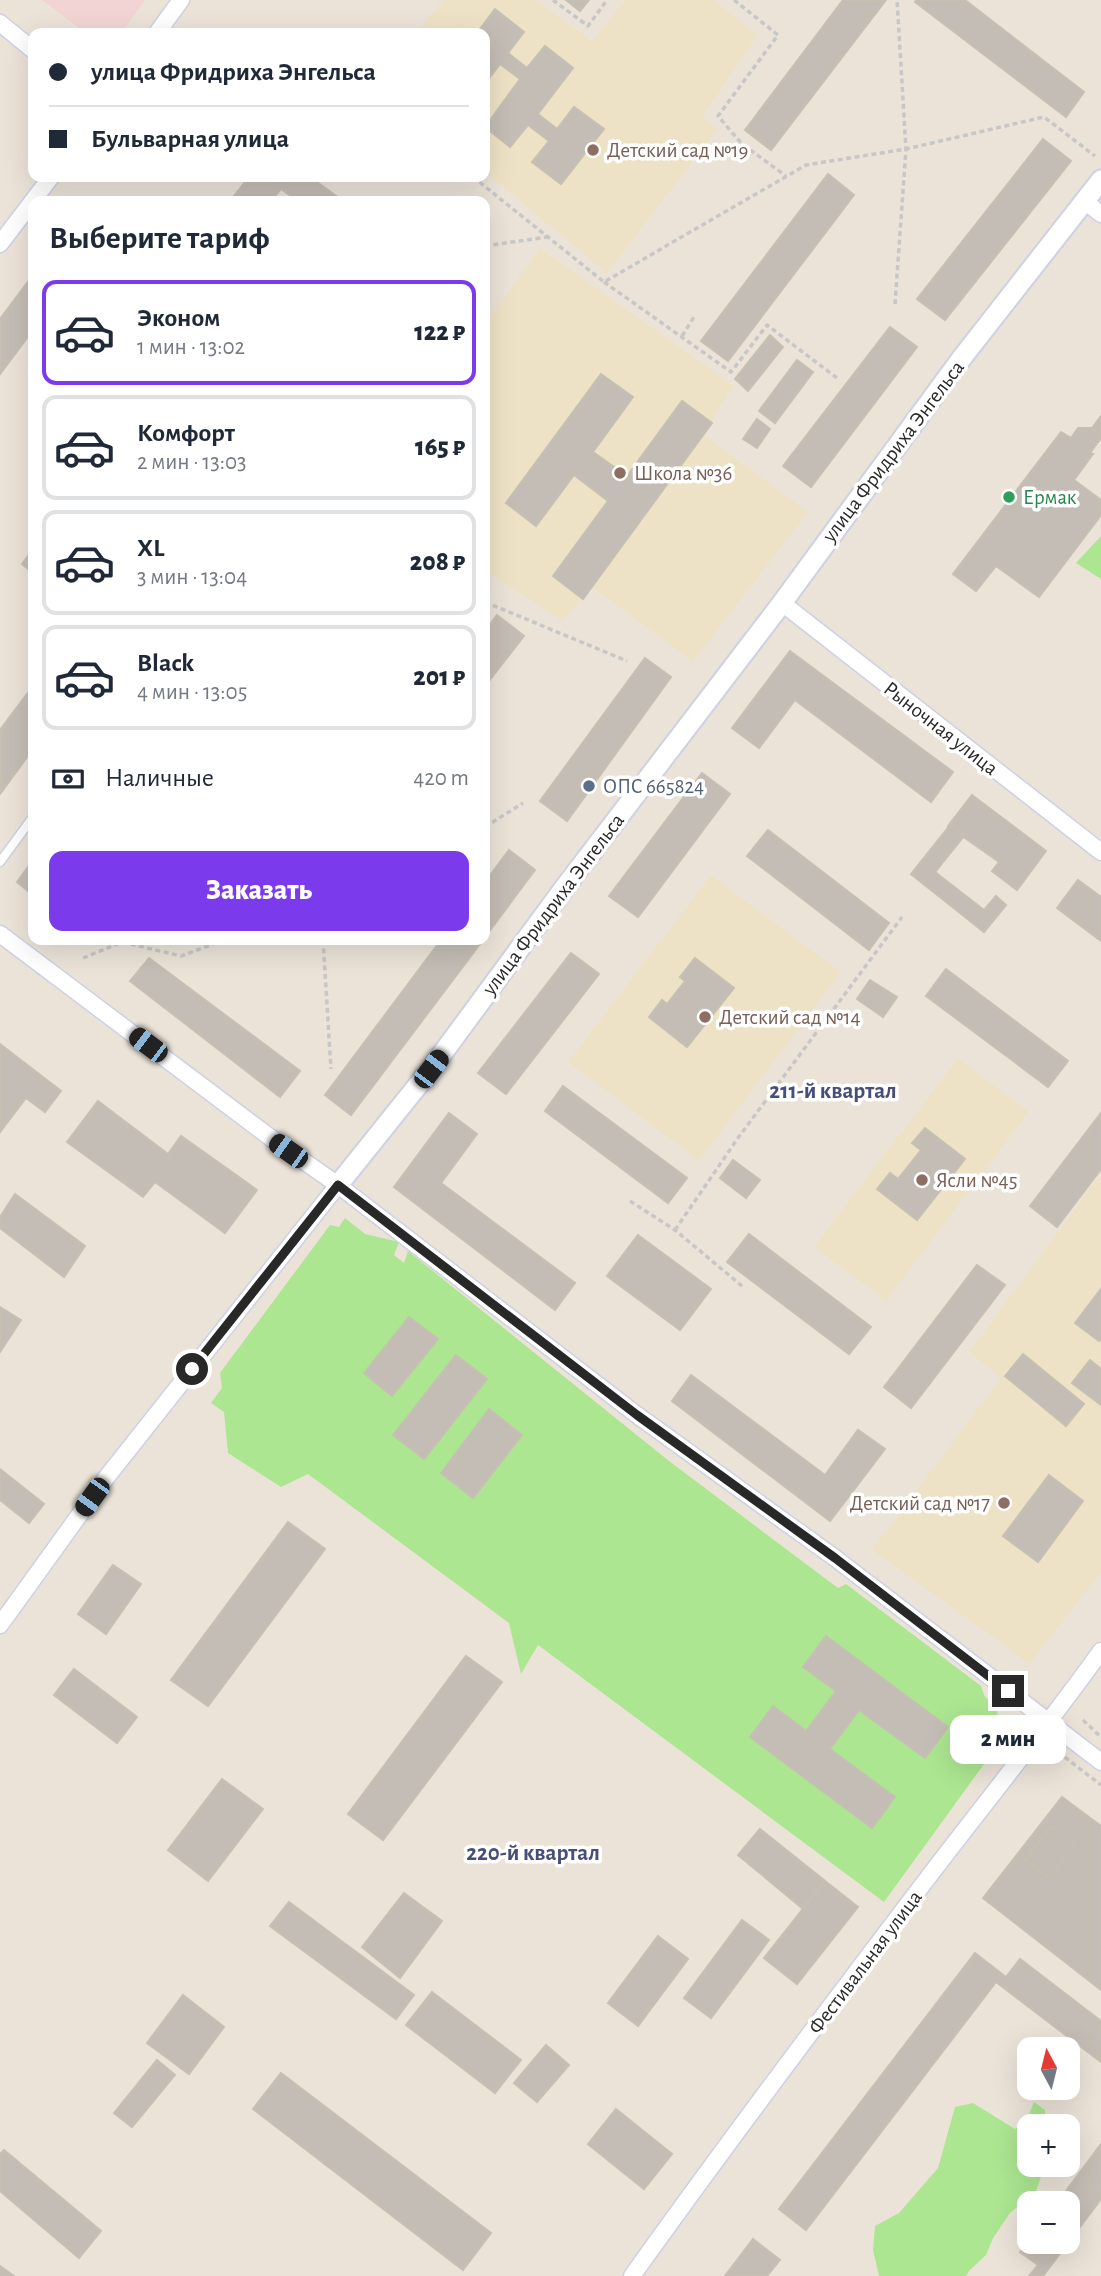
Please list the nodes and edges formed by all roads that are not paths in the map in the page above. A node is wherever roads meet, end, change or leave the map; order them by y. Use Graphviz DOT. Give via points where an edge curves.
graph roads {
  1 [pos="181,0"];
  2 [pos="0,23"];
  3 [pos="161,28"];
  4 [pos="28,46"];
  5 [pos="1101,180"];
  6 [pos="47,182"];
  7 [pos="37,196"];
  8 [pos="1084,201"];
  9 [pos="28,207"];
  10 [pos="1101,214"];
  11 [pos="0,244"];
  12 [pos="782,603"];
  13 [pos="28,824"];
  14 [pos="1101,852"];
  15 [pos="0,862"];
  16 [pos="0,934"];
  17 [pos="338,1185"];
  18 [pos="0,1625"];
  19 [pos="1101,1651"];
  20 [pos="1049,1723"];
  21 [pos="1101,1762"];
  22 [pos="632,2276"];
  1 -- 3 [label="street"];
  2 -- 4 [label="street"];
  5 -- 8 [label="street, улица Фридриха Энгельса"];
  6 -- 7 [label="street"];
  8 -- 10 [label="street"];
  8 -- 12 [label="street, улица Фридриха Энгельса"];
  9 -- 11 [label="street"];
  12 -- 14 [label="street, Рыночная улица"];
  12 -- 17 [label="street, улица Фридриха Энгельса" via="431,1069"];
  13 -- 15 [label="lane"];
  16 -- 17 [label="street"];
  17 -- 18 [label="street, улица Фридриха Энгельса" via="106,1478"];
  17 -- 20 [label="street"];
  19 -- 20 [label="street, Фестивальная улица"];
  20 -- 21 [label="street"];
  20 -- 22 [label="street, Фестивальная улица" via="928,1877"];
}
